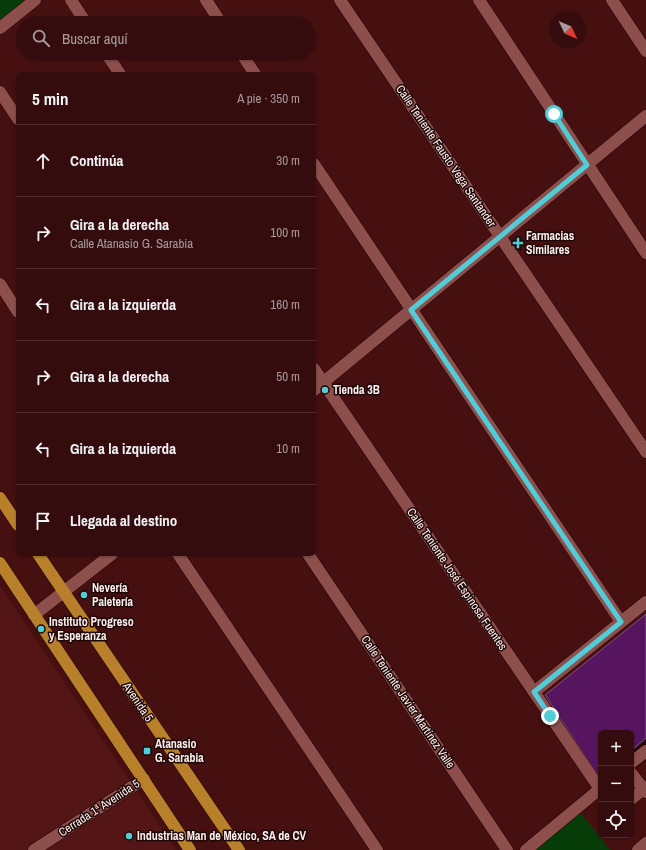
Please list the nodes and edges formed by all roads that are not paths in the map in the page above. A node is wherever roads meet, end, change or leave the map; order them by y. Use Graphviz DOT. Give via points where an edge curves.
graph roads {
  1 [pos="35,0"];
  2 [pos="71,0"];
  3 [pos="206,0"];
  4 [pos="340,0"];
  5 [pos="479,0"];
  6 [pos="612,0"];
  7 [pos="81,16"];
  8 [pos="217,16"];
  9 [pos="0,28"];
  10 [pos="646,51"];
  11 [pos="111,60"];
  12 [pos="246,60"];
  13 [pos="119,72"];
  14 [pos="254,72"];
  15 [pos="0,92"];
  16 [pos="16,116"];
  17 [pos="646,116"];
  18 [pos="587,165"];
  19 [pos="316,167"];
  20 [pos="500,237"];
  21 [pos="646,254"];
  22 [pos="0,284"];
  23 [pos="16,309"];
  24 [pos="411,310"];
  25 [pos="316,376"];
  26 [pos="319,387"];
  27 [pos="646,452"];
  28 [pos="0,498"];
  29 [pos="16,522"];
  30 [pos="39,556"];
  31 [pos="109,556"];
  32 [pos="179,556"];
  33 [pos="309,556"];
  34 [pos="0,563"];
  35 [pos="63,592"];
  36 [pos="646,602"];
  37 [pos="34,615"];
  38 [pos="621,622"];
  39 [pos="534,692"];
  40 [pos="646,751"];
  41 [pos="634,761"];
  42 [pos="634,776"];
  43 [pos="144,779"];
  44 [pos="598,786"];
  45 [pos="645,789"];
  46 [pos="598,791"];
  47 [pos="634,797"];
  48 [pos="646,844"];
  49 [pos="34,850"];
  50 [pos="190,850"];
  51 [pos="239,850"];
  52 [pos="377,850"];
  53 [pos="507,850"];
  54 [pos="526,850"];
  55 [pos="638,850"];
  1 -- 9 [label="street"];
  2 -- 7 [label="street"];
  3 -- 8 [label="street"];
  4 -- 20 [label="street, Calle Teniente Fausto Vega Santander"];
  5 -- 18 [label="street"];
  6 -- 10 [label="street"];
  11 -- 13 [label="street"];
  12 -- 14 [label="street"];
  15 -- 16 [label="street"];
  17 -- 18 [label="street"];
  18 -- 20 [label="street"];
  18 -- 21 [label="street"];
  19 -- 24 [label="street"];
  20 -- 24 [label="street"];
  20 -- 27 [label="street, Calle Teniente Fausto Vega Santander"];
  22 -- 23 [label="street"];
  24 -- 26 [label="street"];
  24 -- 38 [label="street"];
  25 -- 26 [label="street, Calle Teniente José Espinosa Fuentes"];
  26 -- 39 [label="street, Calle Teniente José Espinosa Fuentes"];
  28 -- 29 [label="main road"];
  30 -- 35 [label="main road, Avenida 5"];
  31 -- 35 [label="street"];
  32 -- 52 [label="street"];
  33 -- 53 [label="street, Calle Teniente Javier Martínez Valle"];
  34 -- 37 [label="main road"];
  35 -- 37 [label="street"];
  35 -- 51 [label="main road, Avenida 5"];
  36 -- 38 [label="street"];
  37 -- 43 [label="main road"];
  38 -- 39 [label="street"];
  39 -- 44 [label="street, Calle Teniente José Espinosa Fuentes"];
  40 -- 41 [label="street"];
  42 -- 45 [label="street"];
  43 -- 49 [label="street, Cerrada 1ª Avenida 5"];
  43 -- 50 [label="main road"];
  45 -- 47 [label="street"];
  46 -- 54 [label="street"];
  48 -- 55 [label="street"];
}
